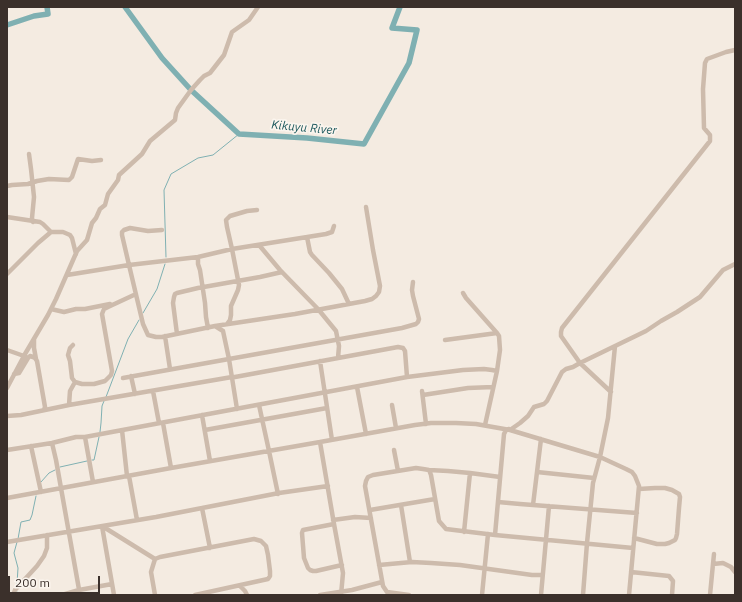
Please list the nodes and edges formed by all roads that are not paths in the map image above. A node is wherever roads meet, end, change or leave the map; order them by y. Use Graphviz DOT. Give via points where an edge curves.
graph roads {
  1 [pos="258,7"];
  2 [pos="735,50"];
  3 [pos="29,154"];
  4 [pos="101,160"];
  5 [pos="33,183"];
  6 [pos="7,186"];
  7 [pos="366,208"];
  8 [pos="257,210"];
  9 [pos="7,218"];
  10 [pos="33,222"];
  11 [pos="334,226"];
  12 [pos="162,230"];
  13 [pos="51,232"];
  14 [pos="307,237"];
  15 [pos="259,245"];
  16 [pos="232,249"];
  17 [pos="76,254"];
  18 [pos="198,257"];
  19 [pos="735,264"];
  20 [pos="129,266"];
  21 [pos="282,272"];
  22 [pos="7,274"];
  23 [pos="67,275"];
  24 [pos="238,281"];
  25 [pos="413,282"];
  26 [pos="202,288"];
  27 [pos="464,293"];
  28 [pos="136,294"];
  29 [pos="114,304"];
  30 [pos="348,304"];
  31 [pos="51,309"];
  32 [pos="318,309"];
  33 [pos="227,324"];
  34 [pos="215,326"];
  35 [pos="208,328"];
  36 [pos="497,333"];
  37 [pos="177,334"];
  38 [pos="165,336"];
  39 [pos="34,338"];
  40 [pos="338,339"];
  41 [pos="445,340"];
  42 [pos="73,345"];
  43 [pos="615,346"];
  44 [pos="7,350"];
  45 [pos="26,357"];
  46 [pos="338,358"];
  47 [pos="229,359"];
  48 [pos="37,361"];
  49 [pos="320,361"];
  50 [pos="580,363"];
  51 [pos="170,369"];
  52 [pos="496,371"];
  53 [pos="131,376"];
  54 [pos="232,377"];
  55 [pos="9,378"];
  56 [pos="123,378"];
  57 [pos="407,378"];
  58 [pos="75,382"];
  59 [pos="357,387"];
  60 [pos="493,387"];
  61 [pos="7,388"];
  62 [pos="153,391"];
  63 [pos="325,392"];
  64 [pos="611,392"];
  65 [pos="135,394"];
  66 [pos="69,405"];
  67 [pos="259,405"];
  68 [pos="392,405"];
  69 [pos="327,408"];
  70 [pos="237,409"];
  71 [pos="44,410"];
  72 [pos="202,415"];
  73 [pos="7,416"];
  74 [pos="262,420"];
  75 [pos="161,423"];
  76 [pos="426,424"];
  77 [pos="485,425"];
  78 [pos="396,428"];
  79 [pos="122,430"];
  80 [pos="205,430"];
  81 [pos="509,430"];
  82 [pos="366,434"];
  83 [pos="85,437"];
  84 [pos="541,439"];
  85 [pos="332,440"];
  86 [pos="320,442"];
  87 [pos="52,443"];
  88 [pos="31,446"];
  89 [pos="7,450"];
  90 [pos="394,450"];
  91 [pos="269,451"];
  92 [pos="600,457"];
  93 [pos="210,461"];
  94 [pos="171,468"];
  95 [pos="429,470"];
  96 [pos="398,471"];
  97 [pos="537,472"];
  98 [pos="470,473"];
  99 [pos="128,476"];
  100 [pos="500,477"];
  101 [pos="594,478"];
  102 [pos="94,482"];
  103 [pos="328,486"];
  104 [pos="60,488"];
  105 [pos="639,489"];
  106 [pos="41,492"];
  107 [pos="278,494"];
  108 [pos="7,498"];
  109 [pos="435,499"];
  110 [pos="498,502"];
  111 [pos="401,505"];
  112 [pos="533,505"];
  113 [pos="549,506"];
  114 [pos="202,508"];
  115 [pos="590,510"];
  116 [pos="637,513"];
  117 [pos="370,514"];
  118 [pos="137,520"];
  119 [pos="334,522"];
  120 [pos="102,526"];
  121 [pos="68,532"];
  122 [pos="464,532"];
  123 [pos="488,534"];
  124 [pos="47,535"];
  125 [pos="495,536"];
  126 [pos="634,538"];
  127 [pos="545,540"];
  128 [pos="7,542"];
  129 [pos="587,543"];
  130 [pos="210,548"];
  131 [pos="633,548"];
  132 [pos="714,554"];
  133 [pos="155,560"];
  134 [pos="410,562"];
  135 [pos="713,564"];
  136 [pos="342,565"];
  137 [pos="379,565"];
  138 [pos="485,569"];
  139 [pos="631,572"];
  140 [pos="735,572"];
  141 [pos="542,575"];
  142 [pos="382,582"];
  143 [pos="112,584"];
  144 [pos="240,586"];
  145 [pos="80,593"];
  146 [pos="341,593"];
  147 [pos="397,594"];
  148 [pos="13,595"];
  149 [pos="62,595"];
  150 [pos="114,595"];
  151 [pos="155,595"];
  152 [pos="195,595"];
  153 [pos="247,595"];
  154 [pos="320,595"];
  155 [pos="409,595"];
  156 [pos="482,595"];
  157 [pos="541,595"];
  158 [pos="583,595"];
  159 [pos="629,595"];
  160 [pos="672,595"];
  161 [pos="710,595"];
  1 -- 17 [label="street" via="249,20 232,32 224,55 179,106 176,120 150,141 142,154 119,175 105,205 92,223 87,240"];
  2 -- 50 [label="street" via="707,59 705,63 704,128 710,135 710,141 562,328 562,336"];
  3 -- 5 [label="street"];
  4 -- 5 [label="street" via="78,158 69,180 49,179"];
  5 -- 6 [label="street"];
  5 -- 10 [label="street"];
  7 -- 30 [label="street" via="379,292 372,299"];
  8 -- 16 [label="street" via="230,216 226,220"];
  9 -- 10 [label="street"];
  10 -- 13 [label="street" via="40,222"];
  11 -- 14 [label="street" via="332,232"];
  12 -- 20 [label="street" via="130,228 122,232"];
  13 -- 17 [label="street" via="70,235"];
  13 -- 22 [label="street"];
  14 -- 15 [label="street"];
  14 -- 30 [label="street" via="312,256 342,289"];
  15 -- 16 [label="street"];
  15 -- 21 [label="street"];
  16 -- 18 [label="street"];
  16 -- 24 [label="street"];
  17 -- 23 [label="street"];
  18 -- 20 [label="street"];
  18 -- 26 [label="street"];
  19 -- 43 [label="street" via="723,270 695,300 646,331"];
  20 -- 23 [label="street"];
  20 -- 28 [label="street"];
  21 -- 24 [label="street"];
  21 -- 32 [label="street"];
  23 -- 31 [label="street"];
  24 -- 26 [label="street"];
  24 -- 33 [label="street" via="238,290"];
  25 -- 40 [label="street" via="412,290 419,319 416,324"];
  26 -- 35 [label="street"];
  26 -- 37 [label="street" via="175,294 173,303"];
  27 -- 36 [label="street"];
  28 -- 29 [label="street"];
  28 -- 38 [label="street" via="148,335"];
  29 -- 31 [label="street" via="64,312"];
  29 -- 58 [label="street" via="104,309 102,314 111,375 105,381 94,384"];
  30 -- 32 [label="street"];
  31 -- 39 [label="street"];
  32 -- 33 [label="street"];
  32 -- 40 [label="street" via="336,330"];
  33 -- 34 [label="street"];
  34 -- 35 [label="street"];
  34 -- 47 [label="street" via="223,331"];
  35 -- 37 [label="street"];
  36 -- 41 [label="street"];
  36 -- 52 [label="street" via="500,350"];
  37 -- 38 [label="street"];
  38 -- 51 [label="street"];
  39 -- 45 [label="street"];
  39 -- 48 [label="street"];
  40 -- 46 [label="street"];
  40 -- 47 [label="street"];
  42 -- 58 [label="street" via="68,355"];
  43 -- 50 [label="street"];
  43 -- 64 [label="street"];
  44 -- 45 [label="street"];
  45 -- 48 [label="street" via="33,357"];
  45 -- 55 [label="street"];
  46 -- 49 [label="street"];
  46 -- 57 [label="street" via="403,348"];
  47 -- 51 [label="street"];
  47 -- 54 [label="street"];
  48 -- 71 [label="street"];
  49 -- 54 [label="street"];
  49 -- 63 [label="street"];
  50 -- 64 [label="street"];
  50 -- 81 [label="street" via="562,372 544,404 534,407 528,416"];
  51 -- 53 [label="street"];
  52 -- 57 [label="street" via="463,370"];
  52 -- 60 [label="street"];
  53 -- 56 [label="street"];
  53 -- 65 [label="street"];
  54 -- 62 [label="street"];
  54 -- 70 [label="street"];
  55 -- 61 [label="street"];
  57 -- 59 [label="street"];
  58 -- 66 [label="street" via="70,391"];
  59 -- 63 [label="street"];
  59 -- 82 [label="street"];
  60 -- 76 [label="street" via="423,393"];
  60 -- 77 [label="street"];
  62 -- 65 [label="street"];
  62 -- 75 [label="street"];
  63 -- 67 [label="street"];
  63 -- 69 [label="street"];
  64 -- 92 [label="street"];
  65 -- 66 [label="street"];
  66 -- 71 [label="street"];
  67 -- 70 [label="street"];
  67 -- 74 [label="street"];
  68 -- 78 [label="street"];
  69 -- 74 [label="street"];
  69 -- 85 [label="street"];
  70 -- 72 [label="street"];
  71 -- 73 [label="street"];
  72 -- 75 [label="street"];
  72 -- 80 [label="street"];
  74 -- 80 [label="street"];
  74 -- 91 [label="street"];
  75 -- 79 [label="street"];
  75 -- 94 [label="street"];
  76 -- 77 [label="street"];
  76 -- 78 [label="street"];
  77 -- 81 [label="street"];
  78 -- 82 [label="street"];
  79 -- 83 [label="street"];
  79 -- 99 [label="street"];
  80 -- 93 [label="street"];
  81 -- 84 [label="street"];
  81 -- 100 [label="street" via="504,434"];
  82 -- 85 [label="street"];
  83 -- 87 [label="street"];
  83 -- 102 [label="street"];
  84 -- 92 [label="street"];
  84 -- 97 [label="street"];
  85 -- 86 [label="street"];
  86 -- 91 [label="street"];
  86 -- 103 [label="street"];
  87 -- 88 [label="street"];
  87 -- 104 [label="street"];
  88 -- 89 [label="street"];
  88 -- 106 [label="street"];
  90 -- 96 [label="street"];
  91 -- 93 [label="street"];
  91 -- 107 [label="street"];
  92 -- 101 [label="street"];
  92 -- 105 [label="street" via="632,472 637,478"];
  93 -- 94 [label="street"];
  94 -- 99 [label="street"];
  95 -- 96 [label="street" via="416,468"];
  95 -- 98 [label="street"];
  95 -- 109 [label="street"];
  96 -- 117 [label="street" via="368,477 365,486"];
  97 -- 101 [label="street"];
  97 -- 112 [label="street"];
  98 -- 100 [label="street"];
  98 -- 122 [label="street"];
  99 -- 102 [label="street"];
  99 -- 118 [label="street"];
  100 -- 110 [label="street"];
  101 -- 115 [label="street"];
  102 -- 104 [label="street"];
  103 -- 107 [label="street"];
  103 -- 119 [label="street"];
  104 -- 106 [label="street"];
  104 -- 121 [label="street"];
  105 -- 116 [label="street"];
  105 -- 126 [label="street" via="665,488 679,494 677,534 674,540 665,544"];
  106 -- 108 [label="street"];
  107 -- 114 [label="street"];
  109 -- 111 [label="street"];
  109 -- 122 [label="street" via="441,524 446,529"];
  110 -- 112 [label="street"];
  110 -- 125 [label="street"];
  111 -- 117 [label="street"];
  111 -- 134 [label="street"];
  112 -- 113 [label="street"];
  113 -- 115 [label="street"];
  113 -- 127 [label="street"];
  114 -- 118 [label="street"];
  114 -- 130 [label="street"];
  115 -- 116 [label="street"];
  115 -- 129 [label="street"];
  116 -- 126 [label="street"];
  117 -- 119 [label="street"];
  117 -- 137 [label="street"];
  118 -- 120 [label="street"];
  119 -- 136 [label="street"];
  119 -- 136 [label="street" via="303,530 304,558 310,570"];
  120 -- 121 [label="street"];
  120 -- 133 [label="street"];
  120 -- 143 [label="street"];
  121 -- 124 [label="street"];
  121 -- 145 [label="street"];
  122 -- 123 [label="street"];
  123 -- 125 [label="street"];
  123 -- 138 [label="street"];
  124 -- 128 [label="street"];
  124 -- 148 [label="street" via="44,556"];
  125 -- 127 [label="street"];
  126 -- 131 [label="street"];
  127 -- 129 [label="street"];
  127 -- 141 [label="street"];
  129 -- 131 [label="street"];
  129 -- 158 [label="street"];
  130 -- 133 [label="street" via="163,556"];
  130 -- 144 [label="street" via="254,539 261,541 267,550 270,576 268,579"];
  131 -- 139 [label="street"];
  132 -- 135 [label="street"];
  133 -- 151 [label="street" via="151,575"];
  134 -- 137 [label="street"];
  134 -- 138 [label="street"];
  135 -- 140 [label="street" via="723,563 732,567"];
  135 -- 161 [label="street"];
  136 -- 146 [label="street" via="344,574"];
  137 -- 142 [label="street"];
  138 -- 141 [label="street"];
  138 -- 156 [label="street"];
  139 -- 159 [label="street"];
  139 -- 160 [label="street" via="670,576 673,581"];
  141 -- 157 [label="street"];
  142 -- 146 [label="street"];
  142 -- 147 [label="street" via="387,592"];
  143 -- 145 [label="street"];
  143 -- 150 [label="street"];
  144 -- 152 [label="street"];
  144 -- 153 [label="street"];
  145 -- 149 [label="street"];
  146 -- 154 [label="street"];
  147 -- 155 [label="street"];
}
